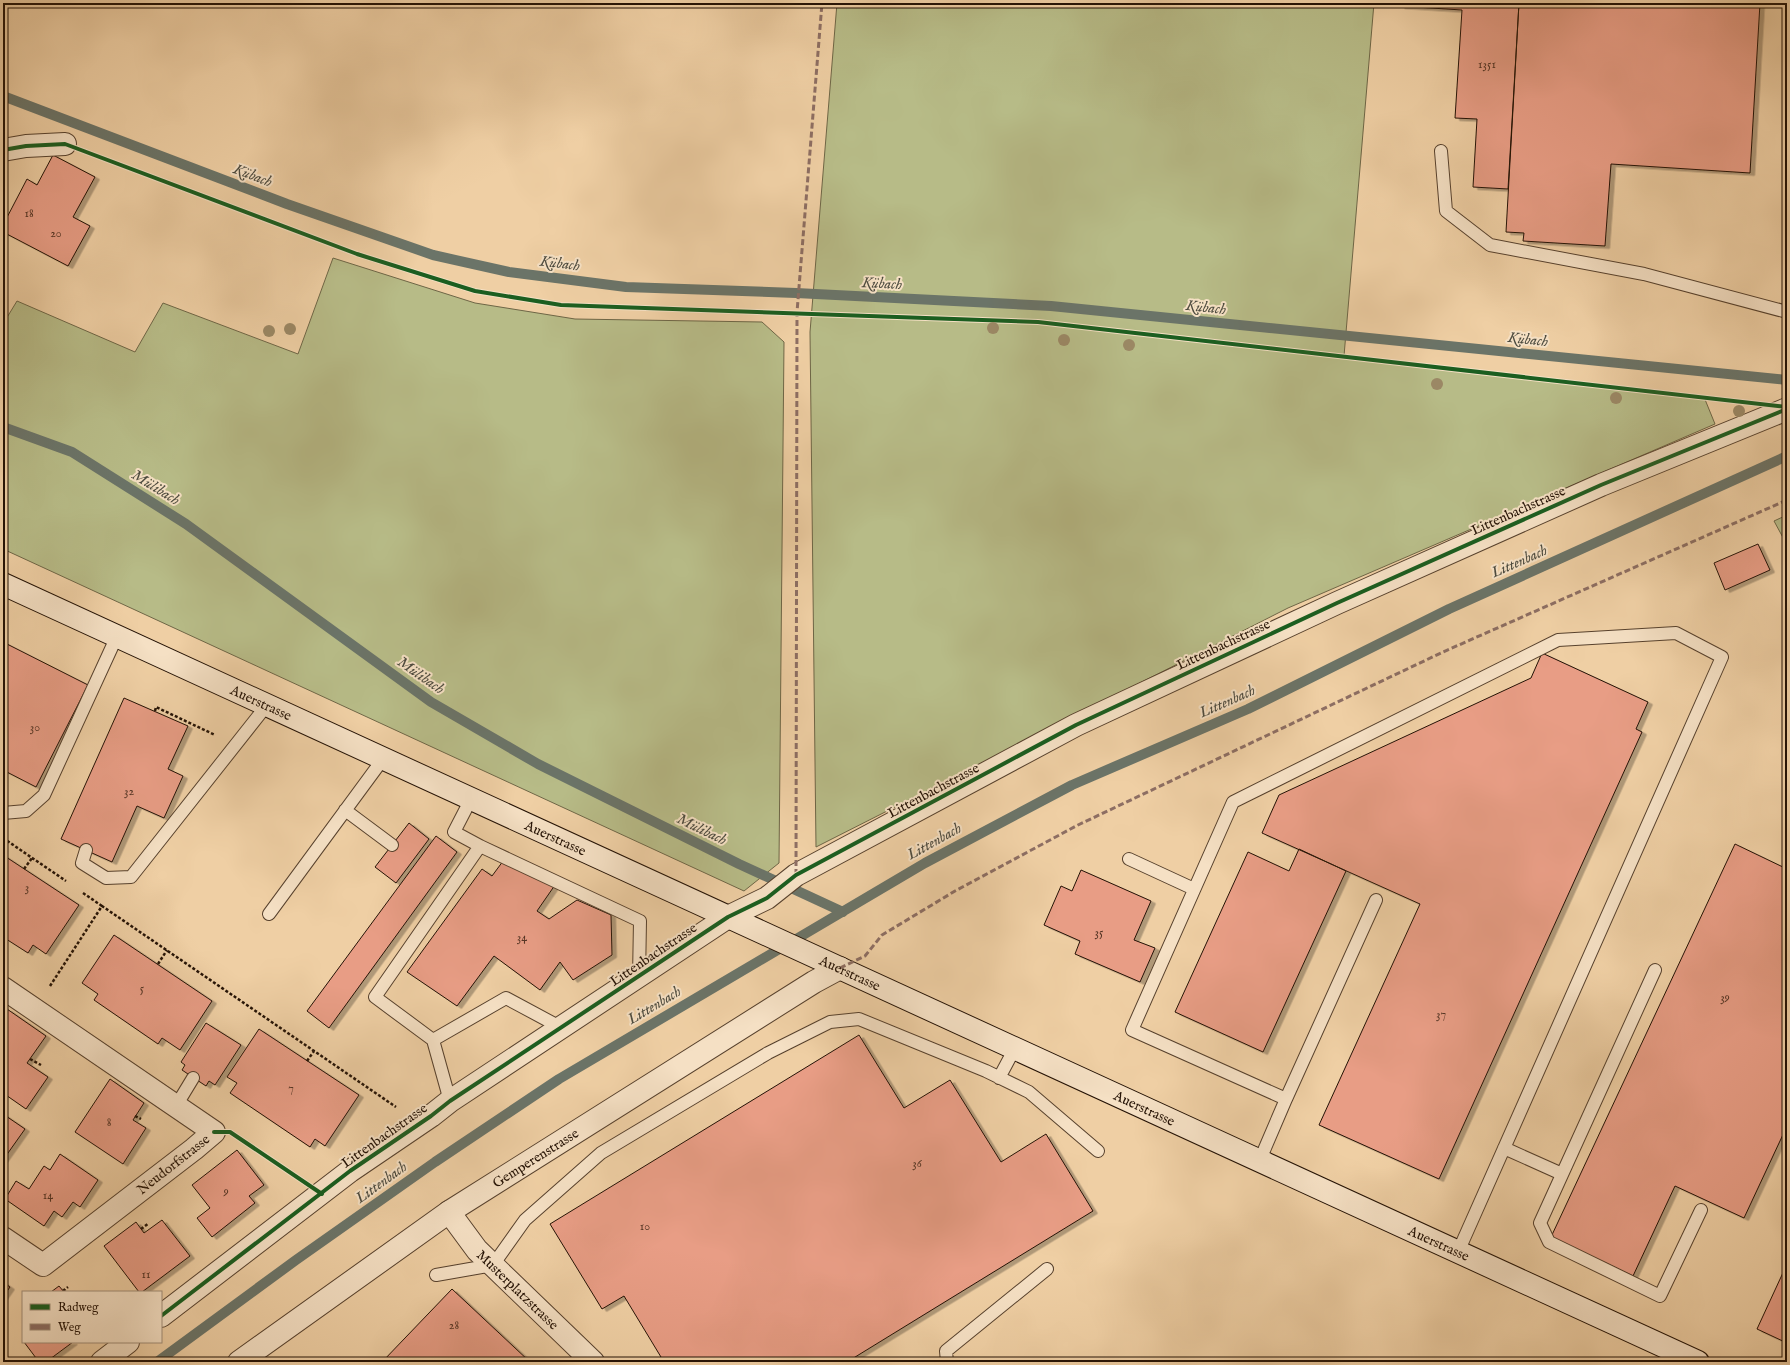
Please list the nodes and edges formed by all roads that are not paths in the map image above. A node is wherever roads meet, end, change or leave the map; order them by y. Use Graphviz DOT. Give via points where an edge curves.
graph roads {
  1 [pos="65,144"];
  2 [pos="3,150"];
  3 [pos="1441,151"];
  4 [pos="1787,312"];
  5 [pos="1787,409"];
  6 [pos="3,584"];
  7 [pos="117,636"];
  8 [pos="267,705"];
  9 [pos="383,758"];
  10 [pos="471,799"];
  11 [pos="345,810"];
  12 [pos="3,813"];
  13 [pos="392,845"];
  14 [pos="480,846"];
  15 [pos="86,850"];
  16 [pos="1130,859"];
  17 [pos="1194,889"];
  18 [pos="1376,900"];
  19 [pos="269,914"];
  20 [pos="728,917"];
  21 [pos="840,968"];
  22 [pos="1655,970"];
  23 [pos="639,977"];
  24 [pos="3,988"];
  25 [pos="560,1028"];
  26 [pos="433,1040"];
  27 [pos="1015,1048"];
  28 [pos="193,1078"];
  29 [pos="1000,1078"];
  30 [pos="1286,1099"];
  31 [pos="450,1101"];
  32 [pos="176,1106"];
  33 [pos="1504,1148"];
  34 [pos="1098,1151"];
  35 [pos="1260,1162"];
  36 [pos="1562,1174"];
  37 [pos="1701,1210"];
  38 [pos="449,1212"];
  39 [pos="3,1238"];
  40 [pos="1458,1252"];
  41 [pos="493,1265"];
  42 [pos="1047,1269"];
  43 [pos="436,1275"];
  44 [pos="162,1315"];
  45 [pos="127,1343"];
  46 [pos="102,1362"];
  47 [pos="239,1362"];
  48 [pos="593,1362"];
  49 [pos="947,1362"];
  50 [pos="1698,1362"];
  1 -- 2 [label="street"];
  3 -- 4 [label="lane" via="1446,211 1490,245 1644,274"];
  5 -- 20 [label="street, Littenbachstrasse" via="1601,485 1337,603 1112,708 796,875 767,898"];
  6 -- 7 [label="street, Auerstrasse"];
  7 -- 8 [label="street, Auerstrasse"];
  7 -- 12 [label="lane" via="44,796 26,812"];
  8 -- 9 [label="street, Auerstrasse"];
  8 -- 15 [label="lane" via="131,877 106,878 82,863"];
  9 -- 10 [label="street, Auerstrasse"];
  9 -- 11 [label="lane"];
  10 -- 14 [label="lane" via="454,832"];
  10 -- 20 [label="street, Auerstrasse"];
  11 -- 13 [label="lane"];
  11 -- 19 [label="lane"];
  14 -- 23 [label="lane" via="640,921"];
  14 -- 26 [label="lane" via="375,997"];
  16 -- 17 [label="lane"];
  17 -- 30 [label="lane" via="1132,1030"];
  17 -- 33 [label="lane" via="1233,802 1558,640 1676,633 1722,657"];
  18 -- 30 [label="lane"];
  20 -- 21 [label="street, Auerstrasse"];
  20 -- 23 [label="street, Littenbachstrasse"];
  21 -- 27 [label="street, Auerstrasse"];
  21 -- 38 [label="street, Gemperenstrasse"];
  22 -- 36 [label="lane"];
  23 -- 25 [label="street, Littenbachstrasse"];
  24 -- 32 [label="street, Neudorfstrasse"];
  25 -- 26 [label="lane" via="506,998"];
  25 -- 31 [label="street, Littenbachstrasse"];
  26 -- 31 [label="lane"];
  27 -- 29 [label="lane"];
  27 -- 35 [label="street, Auerstrasse"];
  28 -- 32 [label="lane"];
  29 -- 34 [label="lane" via="1029,1092"];
  29 -- 41 [label="lane" via="859,1020 830,1022 768,1053 601,1153 525,1220"];
  30 -- 35 [label="lane"];
  31 -- 44 [label="street, Littenbachstrasse" via="421,1124 350,1171"];
  32 -- 39 [label="street, Neudorfstrasse" via="214,1132 42,1265"];
  33 -- 36 [label="lane"];
  33 -- 40 [label="lane"];
  35 -- 40 [label="street, Auerstrasse"];
  36 -- 37 [label="lane" via="1540,1223 1549,1242 1660,1296"];
  38 -- 41 [label="street, Musterplatzstrasse" via="477,1250"];
  38 -- 47 [label="street, Gemperenstrasse"];
  40 -- 50 [label="street, Auerstrasse"];
  41 -- 43 [label="lane"];
  41 -- 48 [label="street, Musterplatzstrasse"];
  42 -- 49 [label="lane" via="946,1351"];
  45 -- 46 [label="street"];
}
